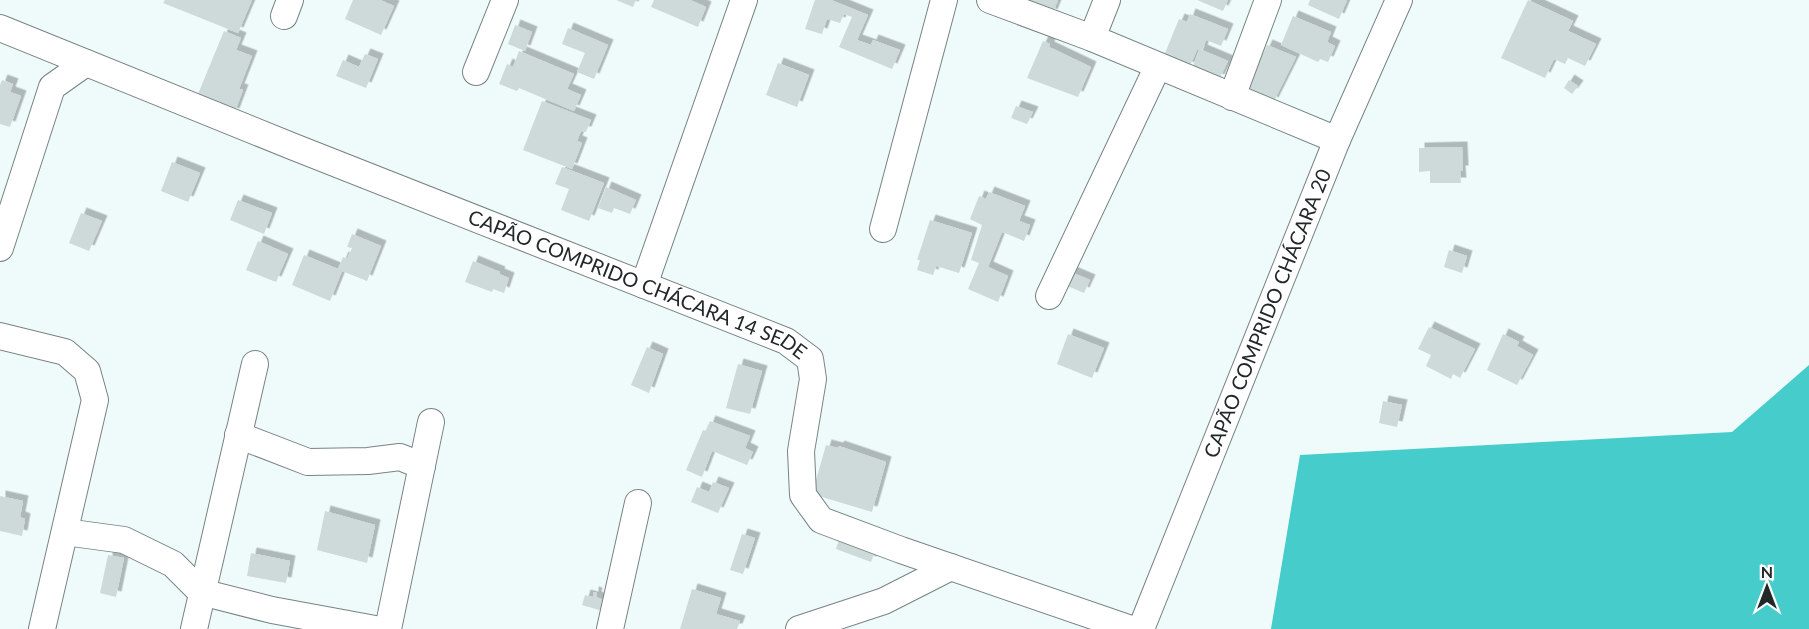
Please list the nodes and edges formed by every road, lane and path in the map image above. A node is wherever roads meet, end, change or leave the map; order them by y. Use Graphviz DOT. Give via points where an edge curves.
graph roads {
  1 [pos="505,0"];
  2 [pos="744,0"];
  3 [pos="945,0"];
  4 [pos="990,0"];
  5 [pos="1107,0"];
  6 [pos="1268,0"];
  7 [pos="1399,0"];
  8 [pos="0,27"];
  9 [pos="1092,38"];
  10 [pos="86,63"];
  11 [pos="1158,66"];
  12 [pos="477,72"];
  13 [pos="1232,97"];
  14 [pos="1337,140"];
  15 [pos="9,196"];
  16 [pos="883,229"];
  17 [pos="0,248"];
  18 [pos="644,285"];
  19 [pos="1049,296"];
  20 [pos="2,330"];
  21 [pos="255,364"];
  22 [pos="431,422"];
  23 [pos="238,435"];
  24 [pos="422,466"];
  25 [pos="638,503"];
  26 [pos="65,532"];
  27 [pos="951,567"];
  28 [pos="201,592"];
  29 [pos="42,629"];
  30 [pos="194,629"];
  31 [pos="375,629"];
  32 [pos="388,629"];
  33 [pos="610,629"];
  34 [pos="799,629"];
  35 [pos="1131,629"];
  36 [pos="1141,629"];
  1 -- 12 [label="street"];
  2 -- 18 [label="street"];
  3 -- 16 [label="street"];
  4 -- 9 [label="street"];
  5 -- 9 [label="street"];
  6 -- 13 [label="street"];
  7 -- 14 [label="street, CAPÃO COMPRIDO CHÁCARA 20"];
  8 -- 10 [label="street, CAPÃO COMPRIDO CHÁCARA 14 SEDE"];
  9 -- 11 [label="street"];
  10 -- 15 [label="street" via="52,87"];
  10 -- 18 [label="street, CAPÃO COMPRIDO CHÁCARA 14 SEDE"];
  11 -- 13 [label="street"];
  11 -- 19 [label="street"];
  13 -- 14 [label="street"];
  14 -- 36 [label="street, CAPÃO COMPRIDO CHÁCARA 20"];
  15 -- 17 [label="street"];
  18 -- 27 [label="street, CAPÃO COMPRIDO CHÁCARA 14 SEDE" via="786,340 810,359 813,380 801,451 803,495 821,520"];
  20 -- 26 [label="street" via="65,352 87,371 95,400"];
  21 -- 23 [label="street"];
  22 -- 24 [label="street"];
  23 -- 24 [label="street" via="308,462 400,457"];
  23 -- 28 [label="street"];
  24 -- 32 [label="street"];
  25 -- 33 [label="street"];
  26 -- 28 [label="street" via="124,540 173,564"];
  26 -- 29 [label="street"];
  27 -- 34 [label="street" via="885,601"];
  27 -- 35 [label="street, CAPÃO COMPRIDO CHÁCARA 14 SEDE"];
  28 -- 30 [label="street"];
  28 -- 31 [label="street"];
}
